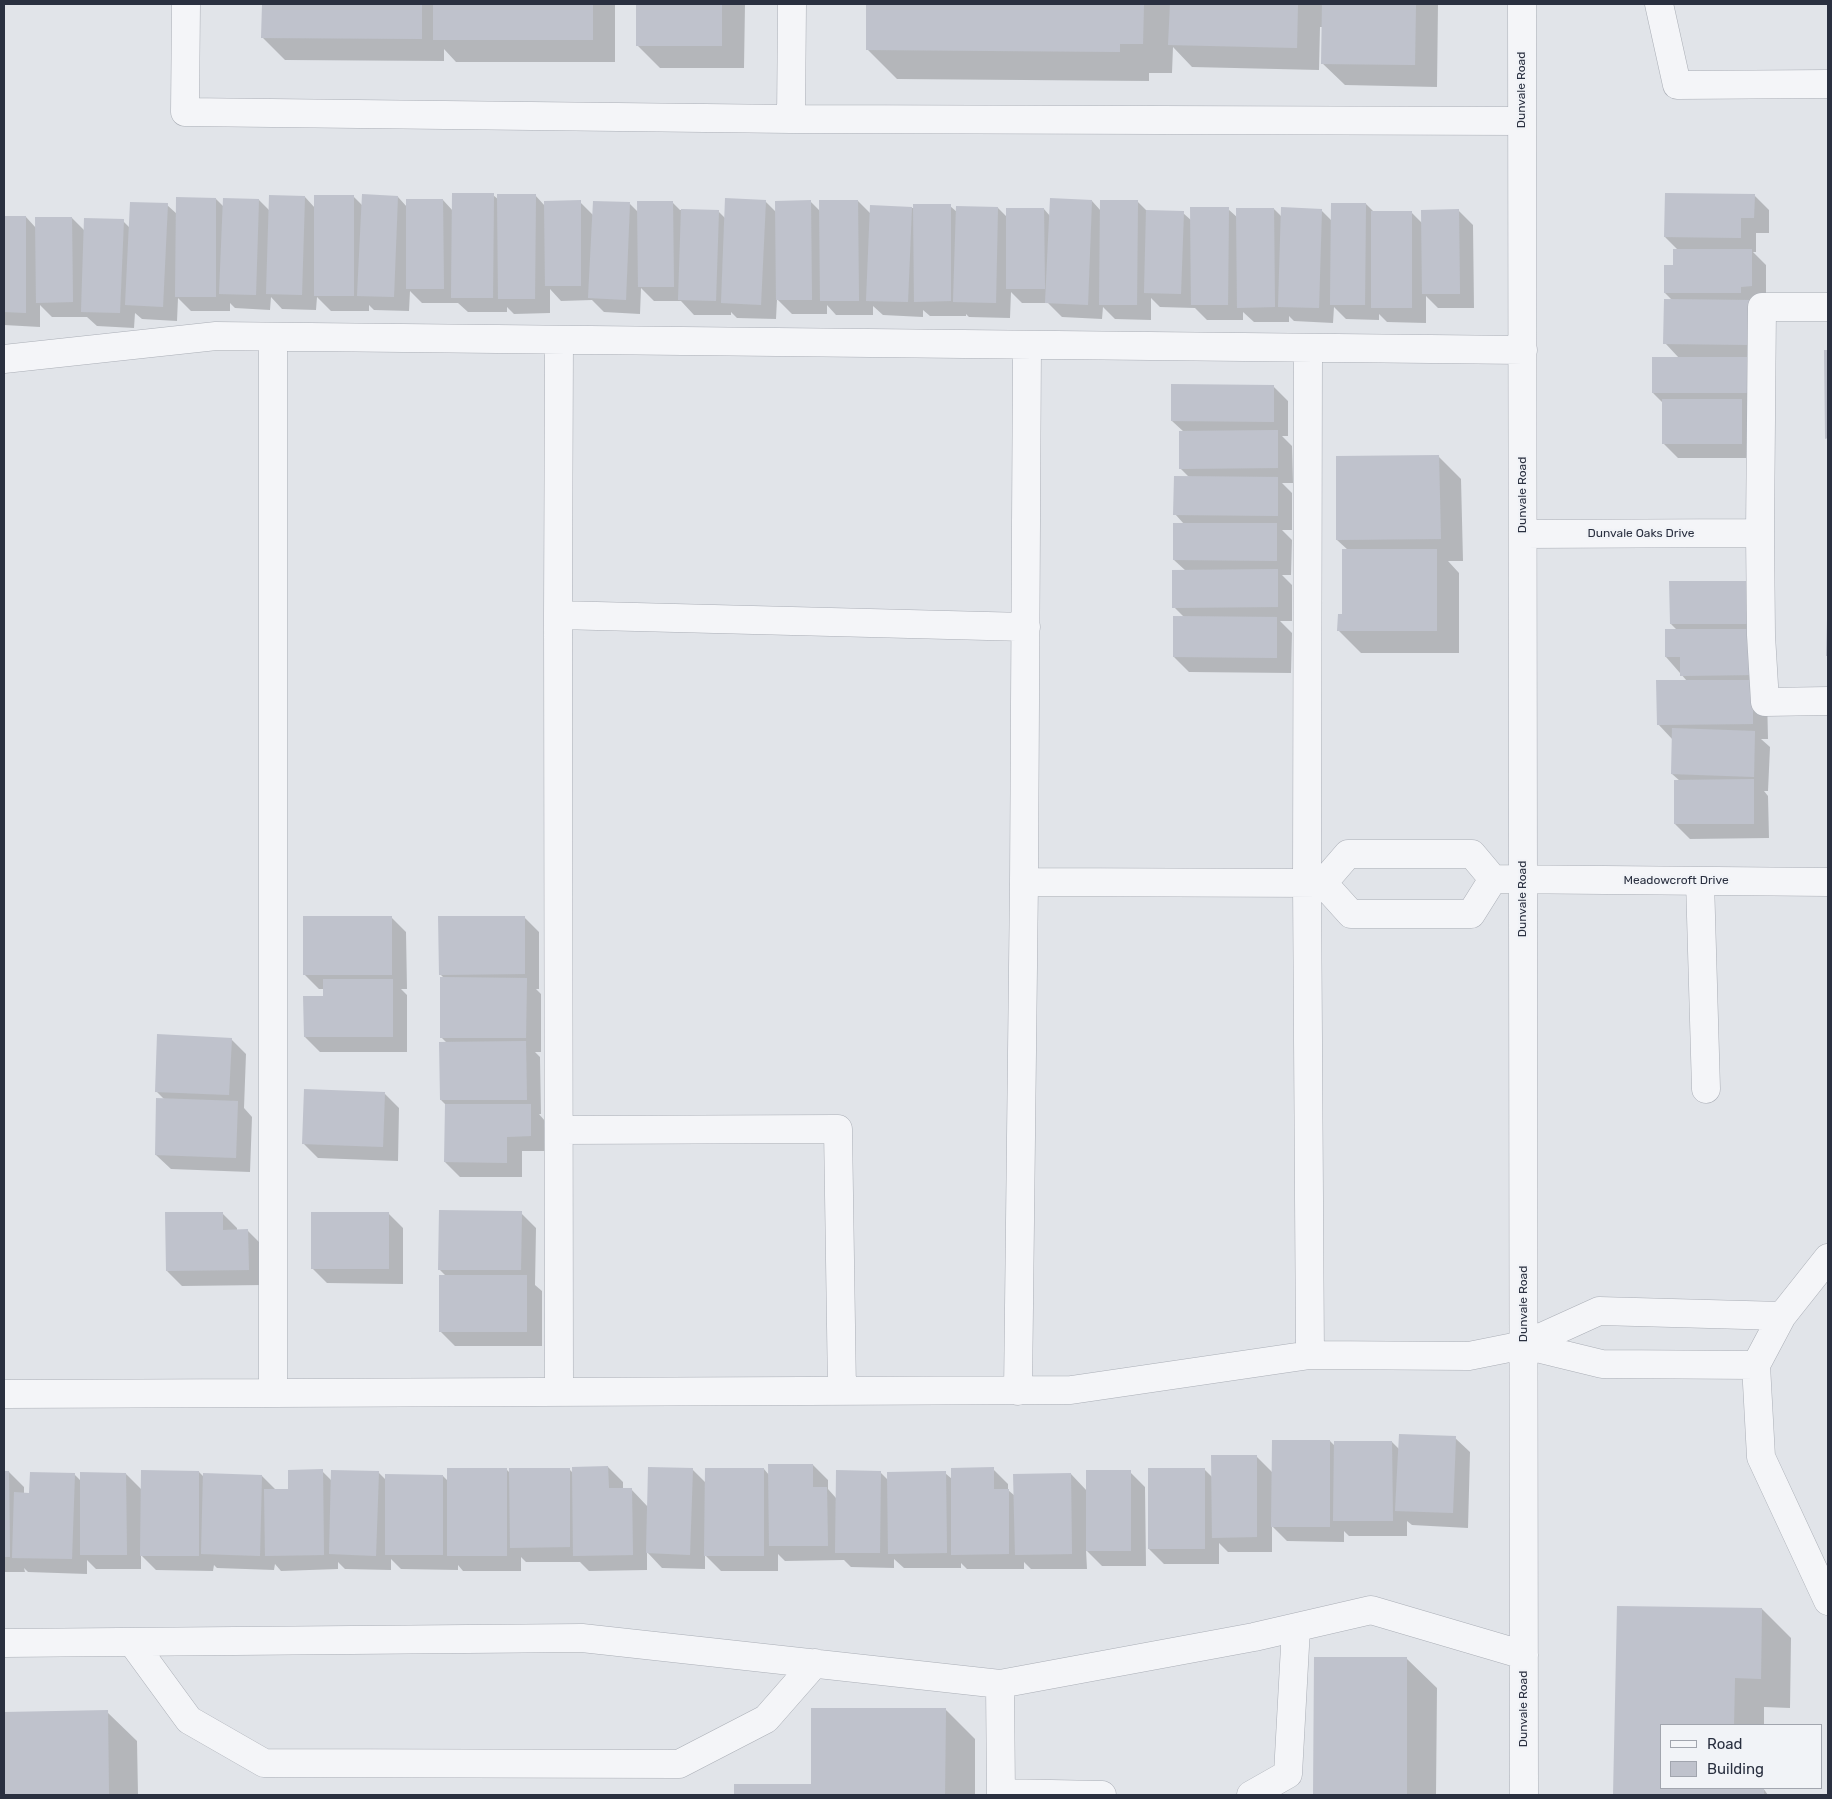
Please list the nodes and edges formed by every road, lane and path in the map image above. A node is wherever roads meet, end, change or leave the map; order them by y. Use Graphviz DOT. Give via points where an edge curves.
graph roads {
  1 [pos="186,4"];
  2 [pos="792,4"];
  3 [pos="1522,4"];
  4 [pos="1658,4"];
  5 [pos="1828,84"];
  6 [pos="792,119"];
  7 [pos="1522,121"];
  8 [pos="1828,307"];
  9 [pos="273,338"];
  10 [pos="559,340"];
  11 [pos="1027,345"];
  12 [pos="1308,348"];
  13 [pos="1523,350"];
  14 [pos="4,359"];
  15 [pos="1760,533"];
  16 [pos="1523,534"];
  17 [pos="558,616"];
  18 [pos="1026,627"];
  19 [pos="1828,701"];
  20 [pos="1493,879"];
  21 [pos="1523,880"];
  22 [pos="1700,881"];
  23 [pos="1024,882"];
  24 [pos="1315,882"];
  25 [pos="1828,882"];
  26 [pos="1706,1090"];
  27 [pos="559,1130"];
  28 [pos="1821,1267"];
  29 [pos="1782,1316"];
  30 [pos="1524,1345"];
  31 [pos="1310,1355"];
  32 [pos="1756,1365"];
  33 [pos="842,1391"];
  34 [pos="1018,1391"];
  35 [pos="559,1392"];
  36 [pos="273,1393"];
  37 [pos="4,1394"];
  38 [pos="1828,1601"];
  39 [pos="1296,1628"];
  40 [pos="132,1642"];
  41 [pos="4,1643"];
  42 [pos="1524,1654"];
  43 [pos="815,1663"];
  44 [pos="1000,1684"];
  45 [pos="1001,1794"];
  46 [pos="1102,1795"];
  47 [pos="1250,1795"];
  48 [pos="1524,1795"];
  1 -- 6 [label="street" via="185,112"];
  2 -- 6 [label="street"];
  3 -- 7 [label="street, Dunvale Road"];
  4 -- 5 [label="street" via="1677,85"];
  6 -- 7 [label="street"];
  7 -- 13 [label="street, Dunvale Road"];
  8 -- 15 [label="street" via="1762,307"];
  9 -- 10 [label="street"];
  9 -- 14 [label="street" via="216,336"];
  9 -- 36 [label="street"];
  10 -- 11 [label="street"];
  10 -- 17 [label="street"];
  11 -- 12 [label="street"];
  11 -- 18 [label="street"];
  12 -- 13 [label="street"];
  12 -- 24 [label="street"];
  13 -- 16 [label="street, Dunvale Road"];
  15 -- 16 [label="street, Dunvale Oaks Drive"];
  15 -- 19 [label="street" via="1765,702"];
  16 -- 21 [label="street, Dunvale Road"];
  17 -- 18 [label="street"];
  17 -- 27 [label="street"];
  18 -- 23 [label="street"];
  20 -- 21 [label="street, Meadowcroft Drive"];
  20 -- 24 [label="street" via="1472,854 1348,854"];
  20 -- 24 [label="street" via="1471,914 1351,914"];
  21 -- 22 [label="street, Meadowcroft Drive"];
  21 -- 30 [label="street, Dunvale Road"];
  22 -- 25 [label="street, Meadowcroft Drive"];
  22 -- 26 [label="street"];
  23 -- 24 [label="street"];
  23 -- 34 [label="street"];
  24 -- 31 [label="street"];
  27 -- 33 [label="street" via="838,1129"];
  27 -- 35 [label="street"];
  28 -- 29 [label="street"];
  29 -- 30 [label="street" via="1599,1311"];
  29 -- 32 [label="street"];
  30 -- 31 [label="street" via="1469,1356"];
  30 -- 32 [label="street" via="1602,1364"];
  30 -- 42 [label="street, Dunvale Road"];
  31 -- 34 [label="street" via="1071,1390"];
  32 -- 38 [label="street" via="1761,1457"];
  33 -- 34 [label="street"];
  33 -- 35 [label="street"];
  35 -- 36 [label="street"];
  36 -- 37 [label="street"];
  39 -- 42 [label="street" via="1371,1610"];
  39 -- 44 [label="street"];
  39 -- 47 [label="street" via="1288,1774"];
  40 -- 41 [label="street"];
  40 -- 43 [label="street" via="582,1638"];
  40 -- 43 [label="street" via="189,1720 264,1763 679,1764 766,1720"];
  42 -- 48 [label="street, Dunvale Road"];
  43 -- 44 [label="street"];
  44 -- 45 [label="street"];
  45 -- 46 [label="street"];
}
